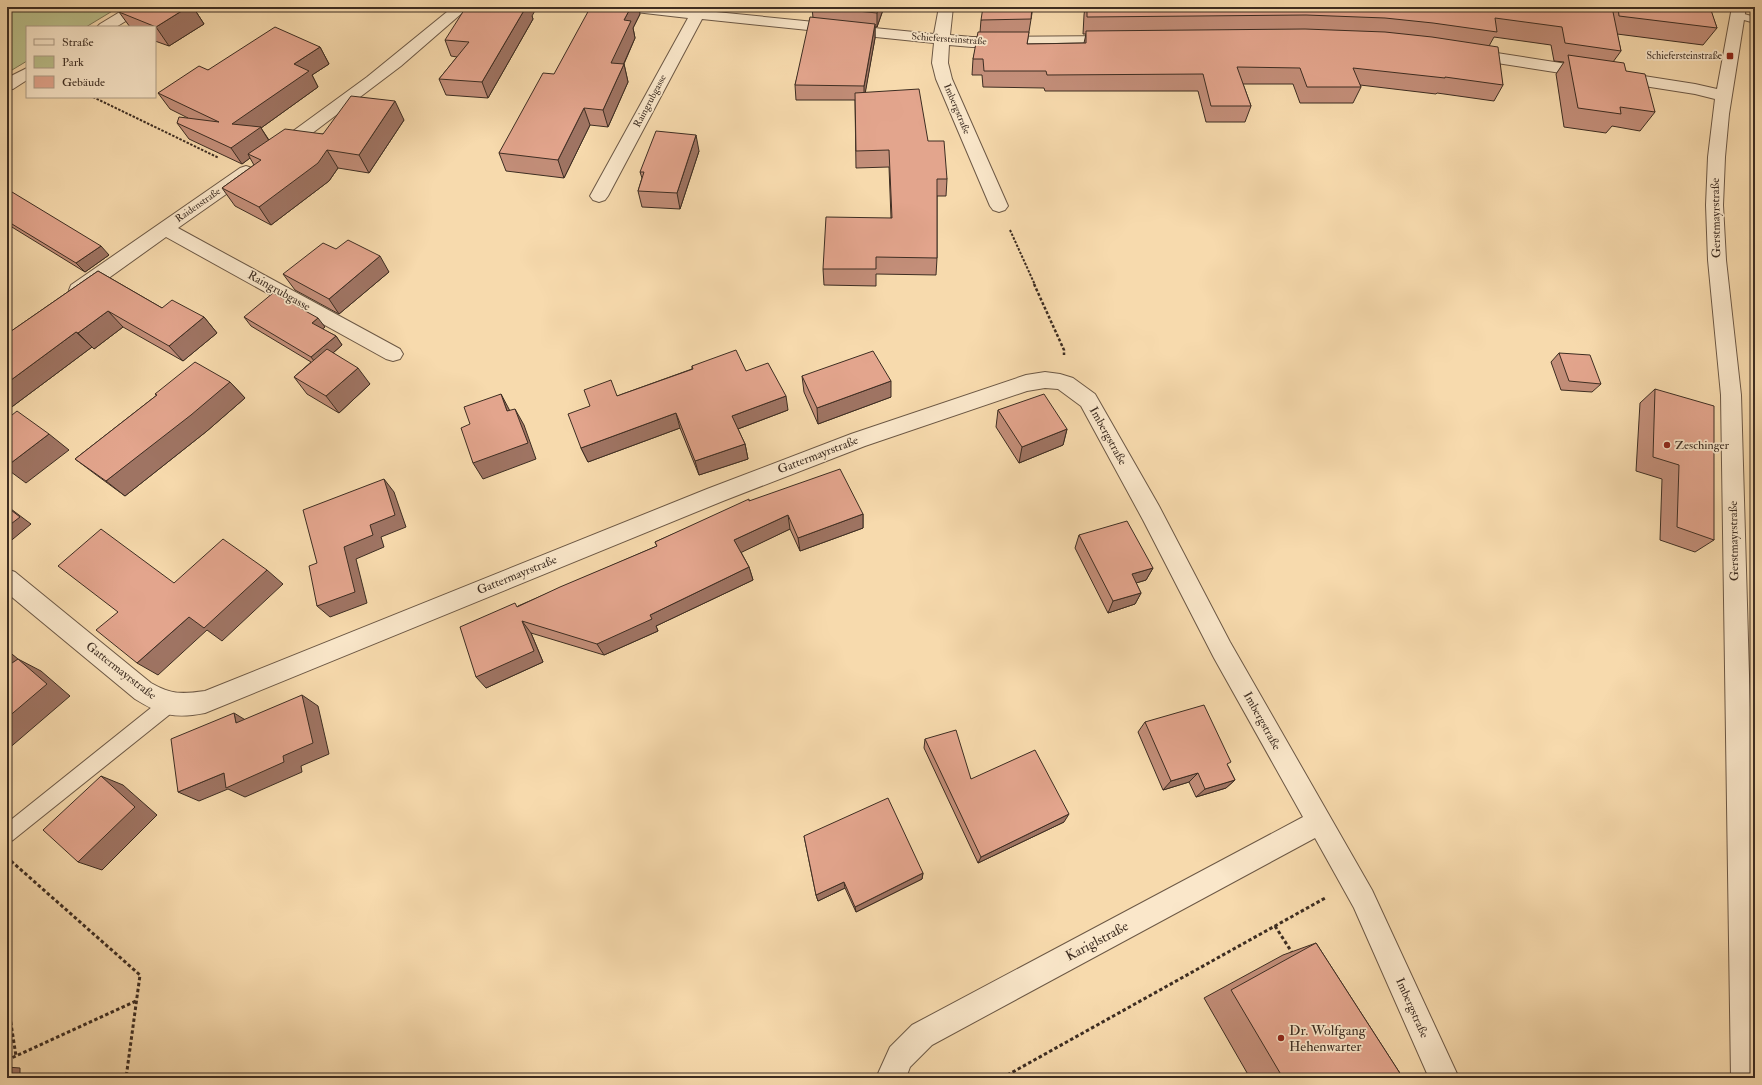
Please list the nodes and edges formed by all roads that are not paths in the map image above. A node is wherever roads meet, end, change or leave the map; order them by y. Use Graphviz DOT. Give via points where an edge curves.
graph roads {
  1 [pos="139,7"];
  2 [pos="462,7"];
  3 [pos="627,7"];
  4 [pos="946,7"];
  5 [pos="699,11"];
  6 [pos="1738,11"];
  7 [pos="1755,20"];
  8 [pos="107,26"];
  9 [pos="941,39"];
  10 [pos="1126,40"];
  11 [pos="1460,52"];
  12 [pos="26,74"];
  13 [pos="7,85"];
  14 [pos="1724,96"];
  15 [pos="599,196"];
  16 [pos="999,206"];
  17 [pos="165,229"];
  18 [pos="67,298"];
  19 [pos="393,354"];
  20 [pos="1060,380"];
  21 [pos="7,579"];
  22 [pos="168,705"];
  23 [pos="1319,822"];
  24 [pos="7,834"];
  25 [pos="892,1078"];
  26 [pos="1444,1078"];
  27 [pos="1746,1078"];
  1 -- 8 [label="street"];
  2 -- 17 [label="street, Raidenstraße" via="428,38 354,96"];
  3 -- 5 [label="street, Schiefersteinstraße"];
  4 -- 9 [label="street, Imbergstraße"];
  5 -- 9 [label="street, Schiefersteinstraße"];
  5 -- 15 [label="street, Raingrubgasse"];
  6 -- 7 [label="lane"];
  6 -- 14 [label="street, Gerstmayrstraße"];
  9 -- 10 [label="street, Schiefersteinstraße" via="972,42"];
  9 -- 16 [label="street, Imbergstraße" via="940,63 944,79"];
  11 -- 14 [label="street" via="1695,89"];
  12 -- 13 [label="street"];
  14 -- 27 [label="street, Gerstmayrstraße" via="1715,178 1716,249 1731,395"];
  17 -- 18 [label="street, Raidenstraße"];
  17 -- 19 [label="street, Raingrubgasse"];
  20 -- 22 [label="street, Gattermayrstraße" via="1043,379 1026,383 858,440 715,495 206,702 183,706"];
  20 -- 23 [label="street, Imbergstraße" via="1075,388 1088,400 1151,513 1222,650"];
  21 -- 22 [label="street, Gattermayrstraße" via="143,692"];
  22 -- 24 [label="lane"];
  23 -- 25 [label="street, Kariglstraße" via="922,1035 900,1057"];
  23 -- 26 [label="street, Imbergstraße" via="1363,899"];
}
